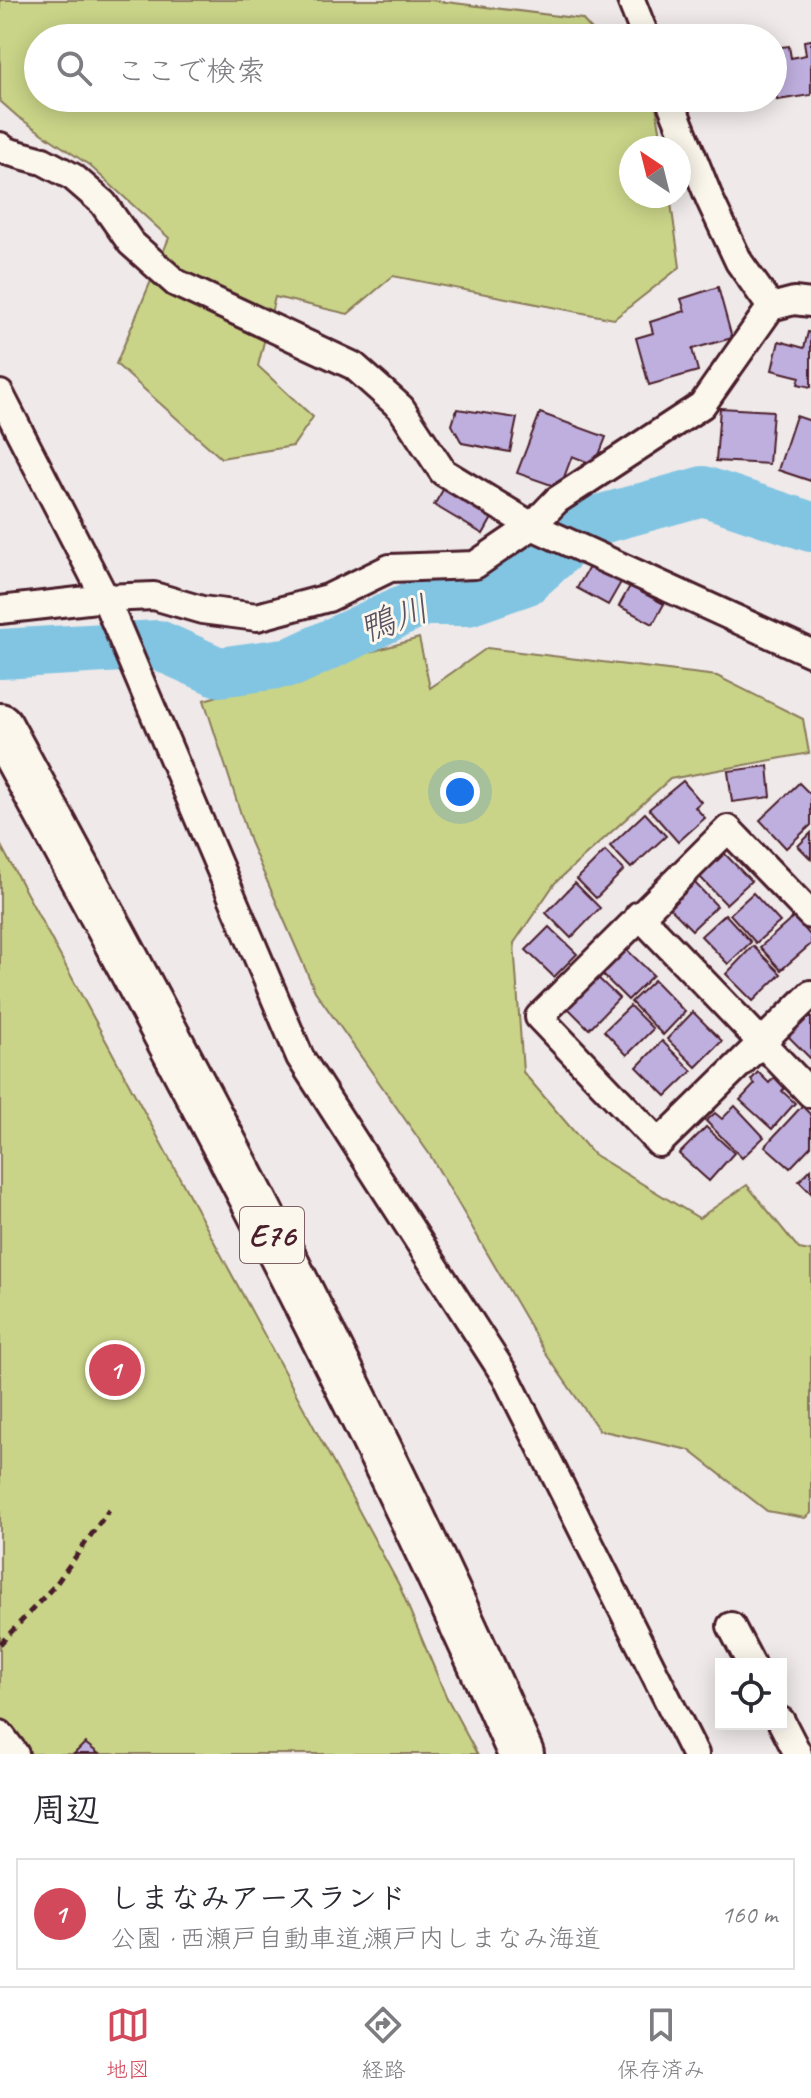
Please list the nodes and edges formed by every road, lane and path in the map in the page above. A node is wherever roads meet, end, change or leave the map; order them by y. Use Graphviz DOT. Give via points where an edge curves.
graph roads {
  1 [pos="631,0"];
  2 [pos="640,24"];
  3 [pos="675,112"];
  4 [pos="2,152"];
  5 [pos="811,303"];
  6 [pos="771,307"];
  7 [pos="0,394"];
  8 [pos="532,526"];
  9 [pos="105,598"];
  10 [pos="0,610"];
  11 [pos="811,653"];
  12 [pos="0,726"];
  13 [pos="639,915"];
  14 [pos="811,915"];
  15 [pos="811,994"];
  16 [pos="763,1041"];
  17 [pos="811,1094"];
  18 [pos="109,1510"];
  19 [pos="731,1626"];
  20 [pos="0,1644"];
  21 [pos="748,1658"];
  22 [pos="786,1730"];
  23 [pos="0,1734"];
  24 [pos="15,1754"];
  25 [pos="521,1754"];
  26 [pos="695,1754"];
  27 [pos="798,1754"];
  1 -- 2 [label="street"];
  3 -- 6 [label="street" via="739,262"];
  4 -- 8 [label="street" via="43,161 73,177 103,203 131,243 176,283 354,366 401,408 443,472"];
  5 -- 6 [label="street"];
  6 -- 8 [label="street" via="702,405 557,500"];
  7 -- 9 [label="street"];
  8 -- 9 [label="street" via="475,565 390,568 328,598 257,617 202,610 154,596"];
  8 -- 11 [label="street"];
  9 -- 10 [label="street"];
  9 -- 26 [label="street" via="300,1057 506,1377"];
  12 -- 25 [label="highway, E76" via="340,1366"];
  13 -- 14 [label="street" via="728,829"];
  13 -- 16 [label="street"];
  13 -- 16 [label="street" via="539,1017 659,1143"];
  15 -- 16 [label="street"];
  16 -- 17 [label="street"];
  18 -- 20 [label="path" via="56,1584"];
  19 -- 21 [label="street"];
  22 -- 27 [label="street"];
  23 -- 24 [label="street"];
}
